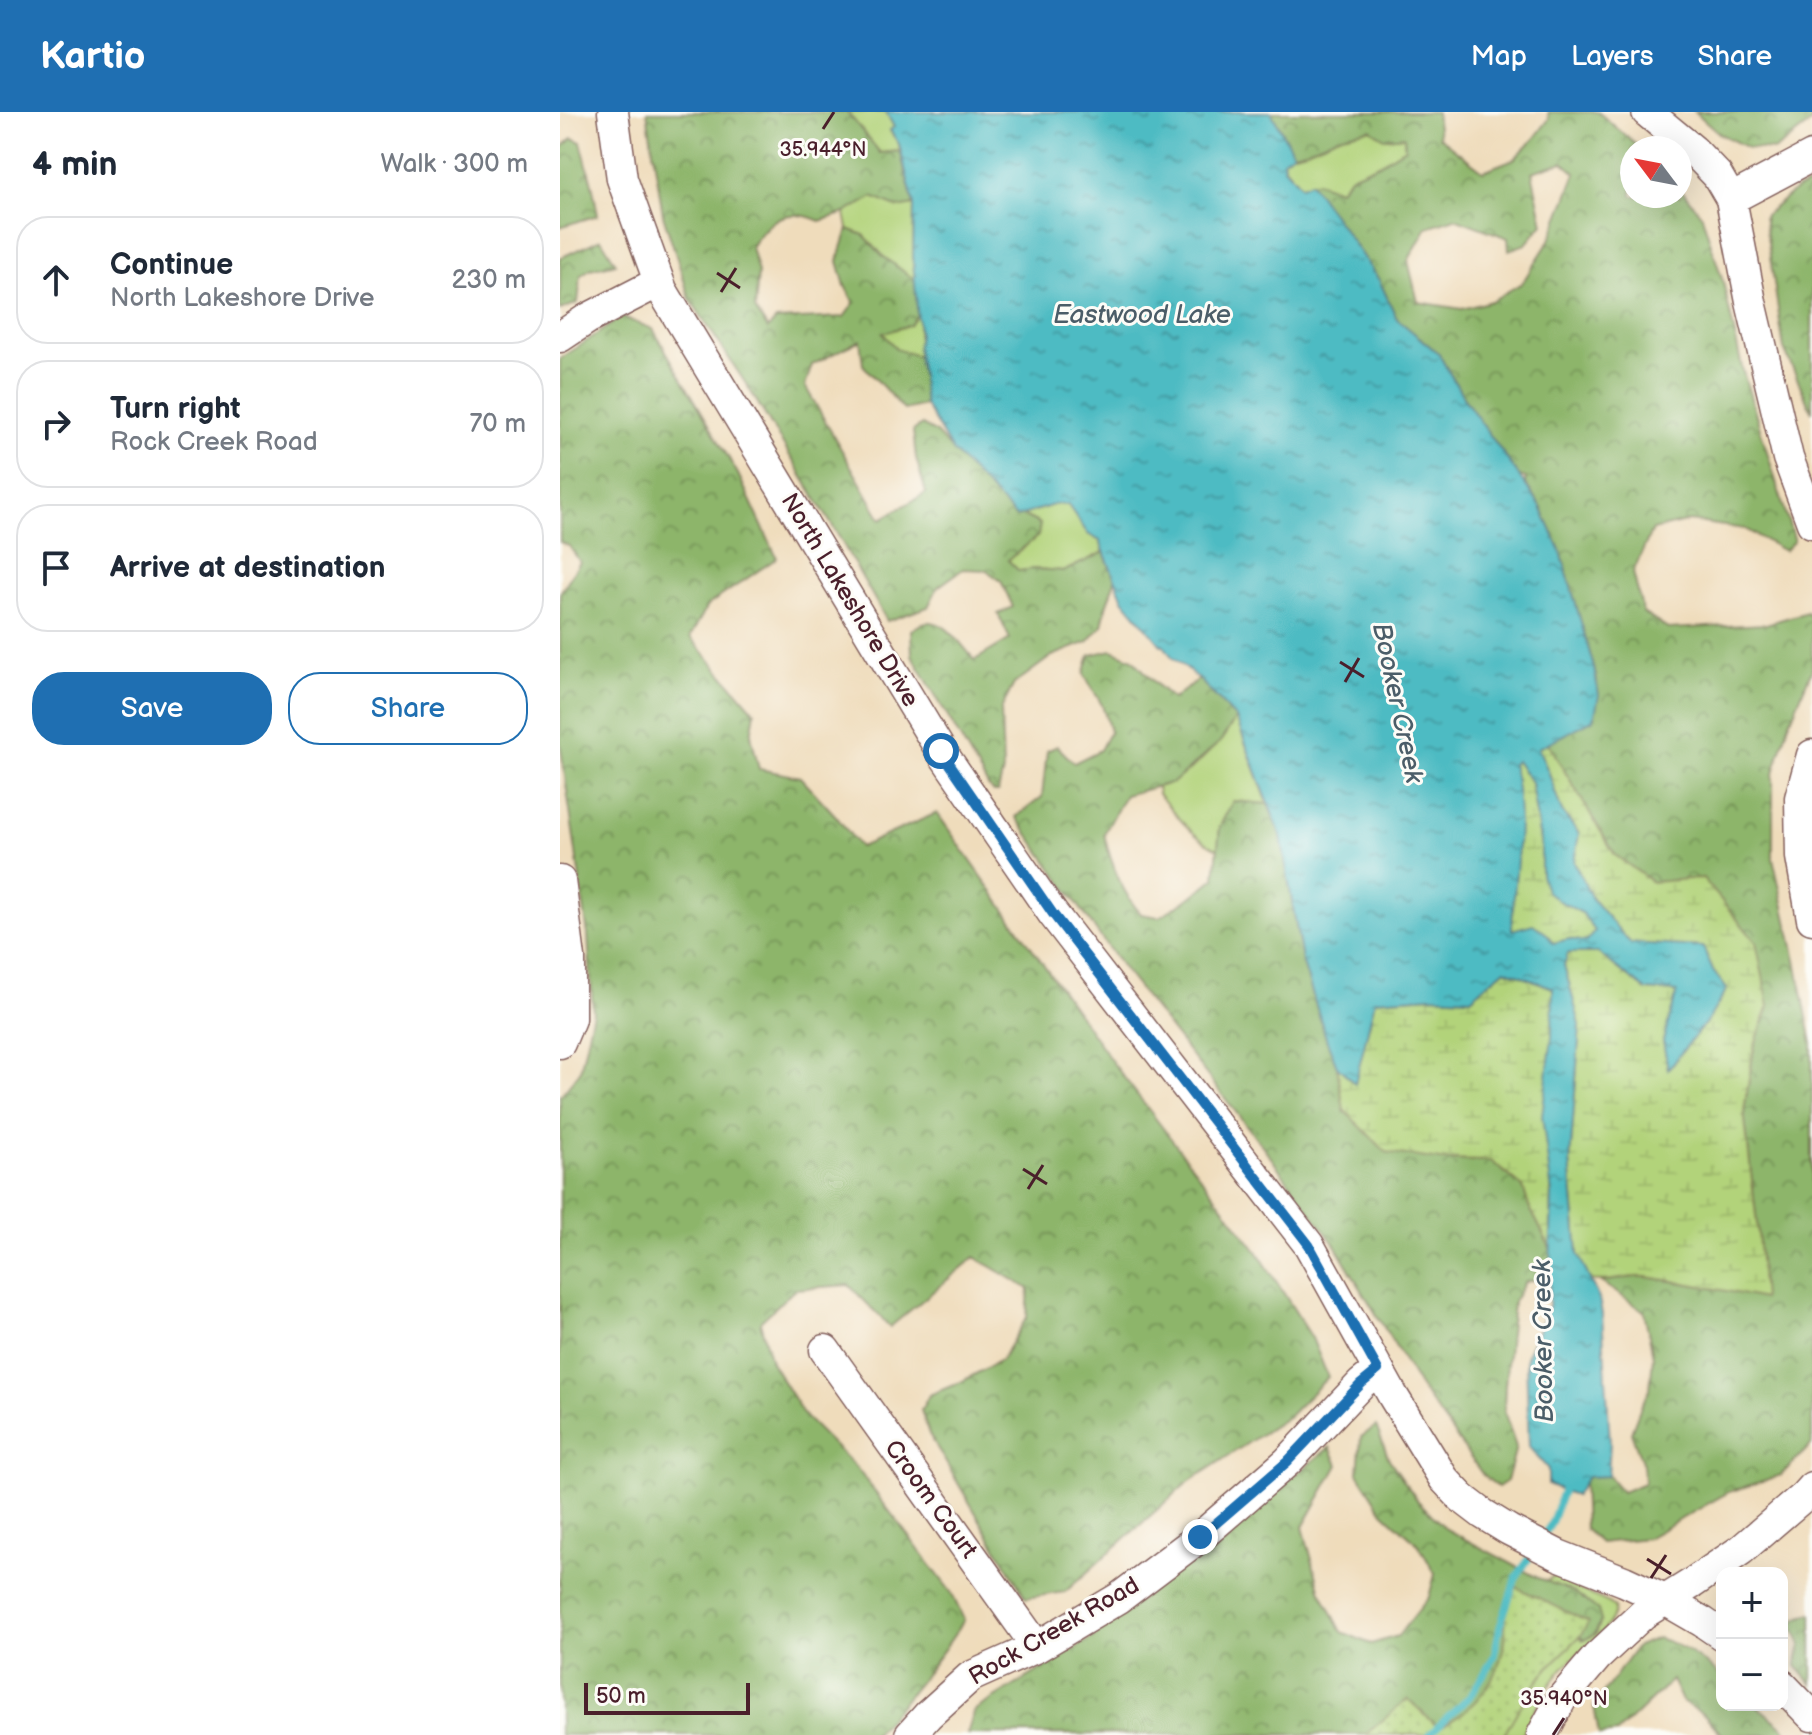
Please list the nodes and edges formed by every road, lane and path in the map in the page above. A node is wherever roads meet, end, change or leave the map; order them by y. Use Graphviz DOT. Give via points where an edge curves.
graph roads {
  1 [pos="613,112"];
  2 [pos="1647,112"];
  3 [pos="1812,156"];
  4 [pos="1731,199"];
  5 [pos="659,282"];
  6 [pos="560,337"];
  7 [pos="1812,523"];
  8 [pos="1812,755"];
  9 [pos="560,881"];
  10 [pos="1812,919"];
  11 [pos="560,1043"];
  12 [pos="825,1350"];
  13 [pos="1378,1370"];
  14 [pos="1812,1487"];
  15 [pos="1665,1600"];
  16 [pos="1716,1631"];
  17 [pos="1037,1647"];
  18 [pos="1788,1691"];
  19 [pos="1812,1716"];
  20 [pos="910,1735"];
  21 [pos="1542,1735"];
  1 -- 5 [label="street, North Lakeshore Drive" via="622,179"];
  2 -- 4 [label="street" via="1717,175"];
  3 -- 4 [label="street"];
  4 -- 7 [label="street" via="1788,458"];
  5 -- 6 [label="street"];
  5 -- 13 [label="street, North Lakeshore Drive" via="941,751 1053,914 1309,1245"];
  8 -- 10 [label="street" via="1800,798 1801,857"];
  9 -- 11 [label="street" via="570,958 570,1019"];
  12 -- 17 [label="street, Croom Court"];
  13 -- 15 [label="street, North Lakeshore Drive" via="1444,1479 1462,1498 1558,1555"];
  13 -- 17 [label="street, Rock Creek Road" via="1287,1462 1200,1537 1119,1598"];
  14 -- 15 [label="street" via="1741,1550"];
  15 -- 16 [label="street, North Lakeshore Drive"];
  15 -- 21 [label="street" via="1597,1657 1562,1698"];
  17 -- 20 [label="street, Rock Creek Road" via="970,1677"];
  18 -- 19 [label="street"];
}
